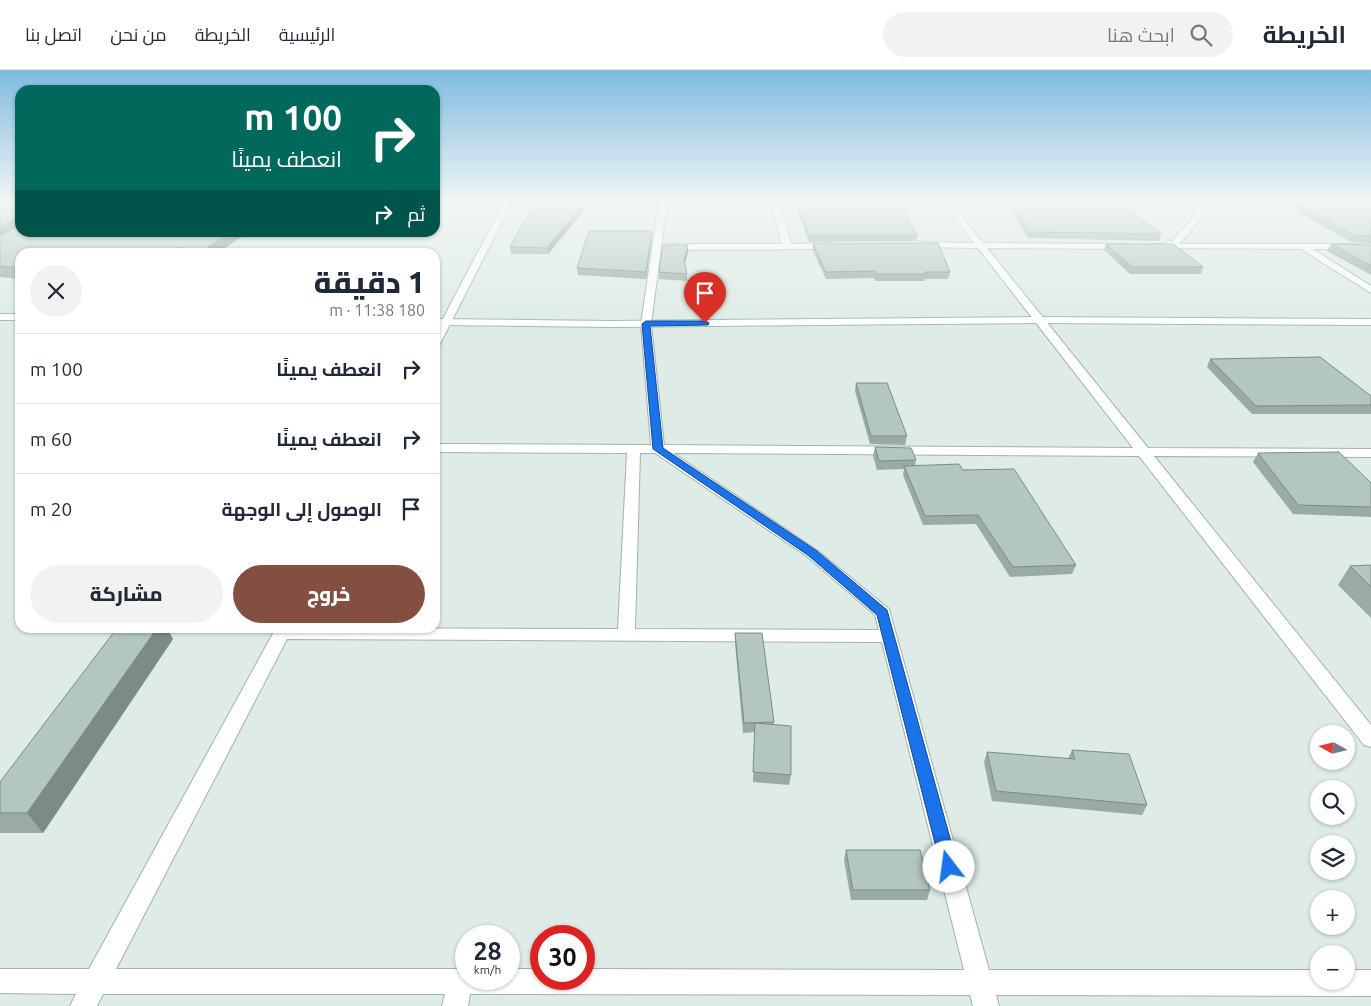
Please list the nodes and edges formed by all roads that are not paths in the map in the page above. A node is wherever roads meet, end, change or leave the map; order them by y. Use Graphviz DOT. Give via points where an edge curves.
graph roads {
  1 [pos="980,245"];
  2 [pos="486,246"];
  3 [pos="787,246"];
  4 [pos="845,246"];
  5 [pos="1085,246"];
  6 [pos="1134,246"];
  7 [pos="1143,246"];
  8 [pos="1172,246"];
  9 [pos="1302,246"];
  10 [pos="656,247"];
  11 [pos="1371,247"];
  12 [pos="1371,290"];
  13 [pos="0,317"];
  14 [pos="15,317"];
  15 [pos="1039,320"];
  16 [pos="440,322"];
  17 [pos="447,322"];
  18 [pos="1371,322"];
  19 [pos="646,324"];
  20 [pos="440,335"];
  21 [pos="440,448"];
  22 [pos="634,449"];
  23 [pos="658,449"];
  24 [pos="1144,452"];
  25 [pos="1371,453"];
  26 [pos="440,632"];
  27 [pos="281,633"];
  28 [pos="626,635"];
  29 [pos="889,636"];
  30 [pos="1371,739"];
  31 [pos="0,982"];
  32 [pos="96,982"];
  33 [pos="1371,983"];
  34 [pos="458,994"];
  35 [pos="982,994"];
  36 [pos="83,1006"];
  1 -- 15 [label="street"];
  2 -- 17 [label="street"];
  3 -- 4 [label="street"];
  3 -- 10 [label="street"];
  5 -- 6 [label="street"];
  7 -- 8 [label="street"];
  8 -- 9 [label="street"];
  9 -- 11 [label="street"];
  9 -- 12 [label="street"];
  10 -- 19 [label="street"];
  13 -- 14 [label="street"];
  15 -- 18 [label="street"];
  15 -- 19 [label="street"];
  15 -- 24 [label="street"];
  16 -- 17 [label="street"];
  17 -- 19 [label="street"];
  17 -- 20 [label="street"];
  19 -- 23 [label="street"];
  21 -- 22 [label="street"];
  22 -- 23 [label="street"];
  22 -- 28 [label="street"];
  23 -- 24 [label="street"];
  23 -- 29 [label="street" via="813,554 883,613"];
  24 -- 25 [label="street"];
  24 -- 30 [label="street"];
  26 -- 28 [label="street"];
  27 -- 32 [label="street"];
  28 -- 29 [label="street"];
  29 -- 35 [label="street"];
  31 -- 32 [label="street"];
  32 -- 34 [label="street"];
  32 -- 36 [label="street"];
  33 -- 35 [label="street"];
  34 -- 35 [label="street"];
}
